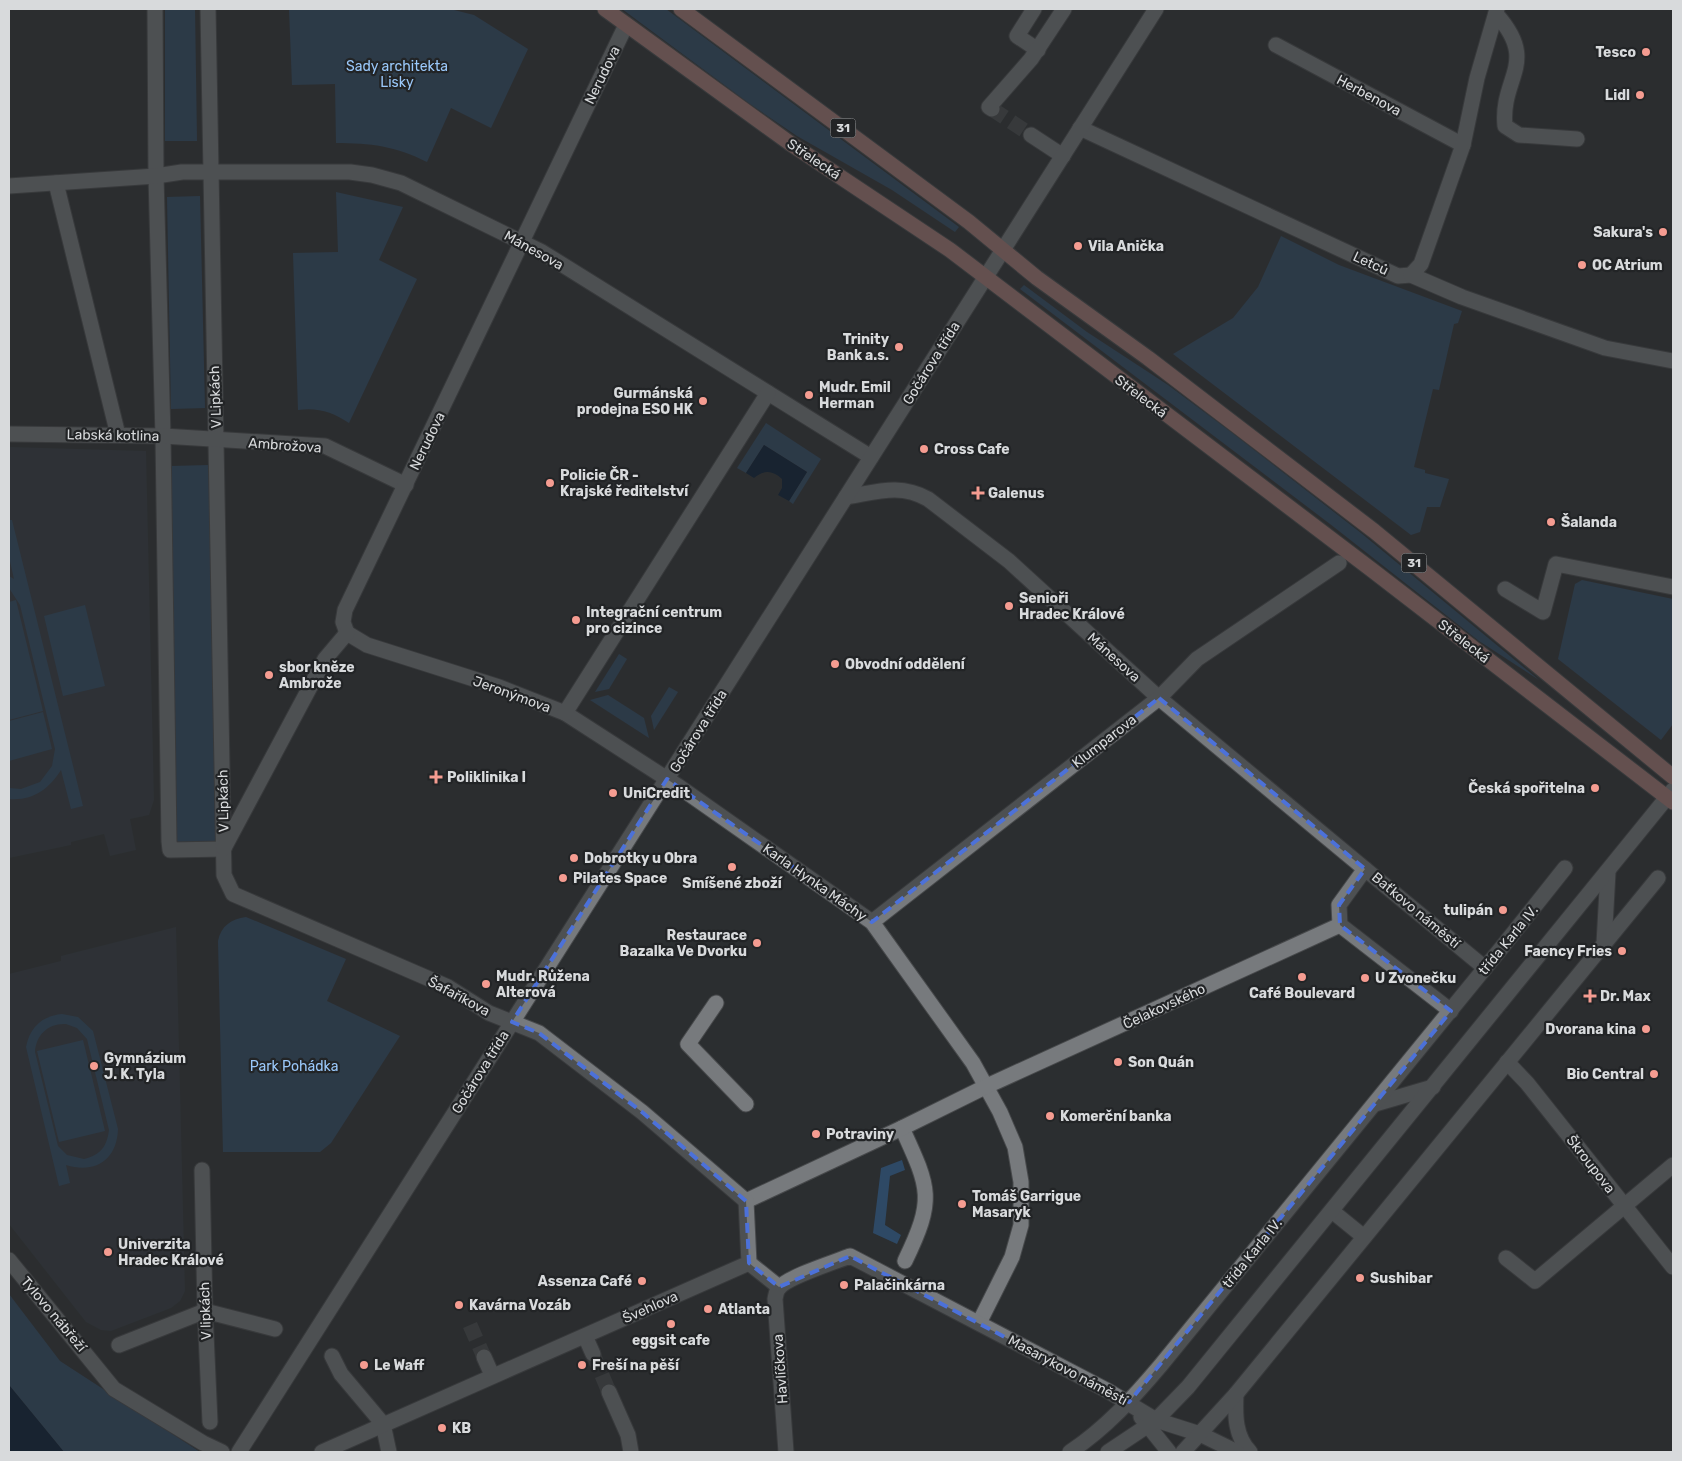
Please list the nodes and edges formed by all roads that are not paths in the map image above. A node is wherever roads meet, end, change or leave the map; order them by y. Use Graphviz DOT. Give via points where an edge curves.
graph roads {
  1 [pos="155,9"];
  2 [pos="208,9"];
  3 [pos="605,9"];
  4 [pos="681,9"];
  5 [pos="1034,9"];
  6 [pos="1064,9"];
  7 [pos="1156,9"];
  8 [pos="1496,11"];
  9 [pos="626,25"];
  10 [pos="1276,45"];
  11 [pos="1038,50"];
  12 [pos="992,110"];
  13 [pos="1080,128"];
  14 [pos="1031,135"];
  15 [pos="1577,139"];
  16 [pos="1463,145"];
  17 [pos="1063,156"];
  18 [pos="209,172"];
  19 [pos="156,176"];
  20 [pos="56,183"];
  21 [pos="9,186"];
  22 [pos="523,242"];
  23 [pos="1003,251"];
  24 [pos="1412,275"];
  25 [pos="985,278"];
  26 [pos="1673,361"];
  27 [pos="768,393"];
  28 [pos="9,434"];
  29 [pos="118,435"];
  30 [pos="163,436"];
  31 [pos="216,441"];
  32 [pos="871,457"];
  33 [pos="406,485"];
  34 [pos="846,496"];
  35 [pos="1339,563"];
  36 [pos="1673,587"];
  37 [pos="1505,589"];
  38 [pos="346,633"];
  39 [pos="1159,698"];
  40 [pos="564,713"];
  41 [pos="1673,778"];
  42 [pos="667,779"];
  43 [pos="1671,797"];
  44 [pos="224,849"];
  45 [pos="1366,868"];
  46 [pos="1564,868"];
  47 [pos="1608,872"];
  48 [pos="1658,878"];
  49 [pos="872,922"];
  50 [pos="1340,925"];
  51 [pos="1604,944"];
  52 [pos="1485,968"];
  53 [pos="716,1003"];
  54 [pos="1451,1011"];
  55 [pos="512,1022"];
  56 [pos="1507,1062"];
  57 [pos="987,1086"];
  58 [pos="1433,1087"];
  59 [pos="746,1104"];
  60 [pos="1374,1104"];
  61 [pos="902,1128"];
  62 [pos="1673,1165"];
  63 [pos="202,1170"];
  64 [pos="746,1201"];
  65 [pos="1624,1205"];
  66 [pos="1332,1211"];
  67 [pos="1364,1237"];
  68 [pos="1506,1258"];
  69 [pos="9,1260"];
  70 [pos="905,1261"];
  71 [pos="749,1263"];
  72 [pos="1673,1268"];
  73 [pos="780,1287"];
  74 [pos="205,1311"];
  75 [pos="979,1323"];
  76 [pos="275,1329"];
  77 [pos="585,1336"];
  78 [pos="119,1345"];
  79 [pos="593,1354"];
  80 [pos="332,1356"];
  81 [pos="484,1357"];
  82 [pos="492,1375"];
  83 [pos="609,1392"];
  84 [pos="1236,1394"];
  85 [pos="1129,1402"];
  86 [pos="210,1422"];
  87 [pos="1152,1422"];
  88 [pos="383,1424"];
  89 [pos="1200,1434"];
  90 [pos="1185,1451"];
  91 [pos="222,1452"];
  92 [pos="239,1452"];
  93 [pos="322,1452"];
  94 [pos="390,1452"];
  95 [pos="631,1452"];
  96 [pos="786,1452"];
  97 [pos="1070,1452"];
  98 [pos="1108,1452"];
  99 [pos="1169,1452"];
  100 [pos="1237,1452"];
  101 [pos="1250,1452"];
  1 -- 19 [label="street, V Lipkách"];
  2 -- 18 [label="street, V Lipkách"];
  3 -- 9 [label="main road, Střelecká / 31"];
  4 -- 23 [label="main road, Střelecká / 31" via="969,222"];
  5 -- 11 [label="street" via="1017,36"];
  6 -- 11 [label="street"];
  7 -- 13 [label="street, Gočárova třída"];
  8 -- 15 [label="street" via="1518,50 1516,72 1505,109 1505,126 1514,134"];
  8 -- 16 [label="street"];
  9 -- 22 [label="street, Nerudova"];
  9 -- 25 [label="main road, Střelecká / 31" via="791,144 950,250"];
  10 -- 16 [label="street, Herbenova"];
  11 -- 12 [label="street" via="988,107"];
  13 -- 17 [label="street, Gočárova třída"];
  13 -- 24 [label="street, Letců" via="1398,276"];
  14 -- 17 [label="street"];
  16 -- 24 [label="street" via="1421,264"];
  17 -- 23 [label="street, Gočárova třída"];
  18 -- 19 [label="street, Mánesova"];
  18 -- 22 [label="street, Mánesova" via="350,172 372,175 401,183"];
  18 -- 31 [label="street, V Lipkách"];
  19 -- 20 [label="street"];
  19 -- 30 [label="street, V Lipkách"];
  20 -- 21 [label="street"];
  20 -- 29 [label="street"];
  22 -- 27 [label="street, Mánesova"];
  22 -- 33 [label="street, Nerudova"];
  23 -- 25 [label="street, Gočárova třída"];
  23 -- 41 [label="main road, Střelecká / 31" via="1374,531"];
  24 -- 26 [label="street, Letců" via="1462,297 1605,348"];
  25 -- 32 [label="street, Gočárova třída"];
  25 -- 43 [label="main road, Střelecká / 31"];
  27 -- 32 [label="street, Mánesova"];
  27 -- 40 [label="street"];
  28 -- 29 [label="street, Labská kotlina"];
  29 -- 30 [label="street, Labská kotlina"];
  30 -- 31 [label="street, Labská kotlina"];
  30 -- 44 [label="street, V Lipkách" via="170,850"];
  31 -- 33 [label="street, Ambrožova" via="325,446"];
  31 -- 44 [label="street, V Lipkách"];
  32 -- 34 [label="street, Gočárova třída"];
  33 -- 38 [label="street, Nerudova" via="345,610 343,622"];
  34 -- 39 [label="street, Mánesova" via="899,489 914,491 928,499 1009,561"];
  34 -- 42 [label="street, Gočárova třída"];
  35 -- 39 [label="street, Klumparova" via="1197,659"];
  36 -- 37 [label="street" via="1556,564 1543,612"];
  38 -- 40 [label="street, Jeronýmova" via="367,645 499,687"];
  38 -- 44 [label="street" via="325,659"];
  39 -- 45 [label="street, Mánesova"];
  39 -- 49 [label="street, Klumparova"];
  40 -- 42 [label="street, Jeronýmova"];
  42 -- 49 [label="street, Karla Hynka Máchy"];
  42 -- 55 [label="street, Gočárova třída"];
  43 -- 47 [label="street"];
  44 -- 55 [label="street, Šafaříkova" via="224,875 233,894 448,987 489,1013"];
  45 -- 50 [label="street, Baťkovo náměstí" via="1339,905"];
  45 -- 52 [label="street, Baťkovo náměstí"];
  46 -- 52 [label="street, třída Karla IV."];
  47 -- 51 [label="street"];
  47 -- 58 [label="street"];
  48 -- 51 [label="street"];
  49 -- 57 [label="street, Karla Hynka Máchy"];
  50 -- 54 [label="street"];
  50 -- 57 [label="street, Čelakovského"];
  51 -- 56 [label="street"];
  52 -- 54 [label="street, třída Karla IV."];
  53 -- 59 [label="street" via="688,1044"];
  54 -- 60 [label="street, třída Karla IV."];
  55 -- 64 [label="street, Šafaříkova" via="539,1033 642,1112"];
  55 -- 92 [label="street, Gočárova třída"];
  56 -- 65 [label="street, Škroupova"];
  56 -- 67 [label="street"];
  57 -- 61 [label="street"];
  57 -- 75 [label="street" via="1015,1147 1021,1182 1022,1225 1012,1257"];
  58 -- 60 [label="street"];
  58 -- 66 [label="street"];
  60 -- 85 [label="street, třída Karla IV."];
  61 -- 64 [label="street"];
  61 -- 70 [label="street" via="926,1188 921,1225"];
  62 -- 65 [label="street"];
  63 -- 74 [label="street, V lipkách"];
  64 -- 71 [label="street"];
  65 -- 68 [label="street" via="1535,1281"];
  65 -- 72 [label="street, Škroupova"];
  66 -- 67 [label="street"];
  66 -- 87 [label="street" via="1188,1387"];
  67 -- 84 [label="street"];
  69 -- 91 [label="street, Tylovo nábřeží" via="114,1389"];
  71 -- 73 [label="street"];
  71 -- 77 [label="street, Švehlova"];
  73 -- 75 [label="street, Masarykovo náměstí" via="850,1256"];
  73 -- 96 [label="street, Havlíčkova" via="775,1299"];
  74 -- 76 [label="street"];
  74 -- 78 [label="street"];
  74 -- 86 [label="street, V lipkách"];
  75 -- 85 [label="street, Masarykovo náměstí"];
  77 -- 79 [label="street"];
  77 -- 82 [label="street, Švehlova"];
  80 -- 88 [label="street" via="341,1374"];
  81 -- 82 [label="street"];
  82 -- 88 [label="street, Švehlova"];
  83 -- 95 [label="street" via="628,1435"];
  84 -- 89 [label="street"];
  84 -- 101 [label="street" via="1235,1416 1241,1442"];
  85 -- 87 [label="street, Masarykovo náměstí"];
  85 -- 97 [label="street, třída Karla IV." via="1092,1437"];
  87 -- 89 [label="street"];
  87 -- 98 [label="street"];
  87 -- 99 [label="street"];
  88 -- 93 [label="street, Švehlova"];
  88 -- 94 [label="street"];
  89 -- 90 [label="street"];
  89 -- 100 [label="street"];
}
